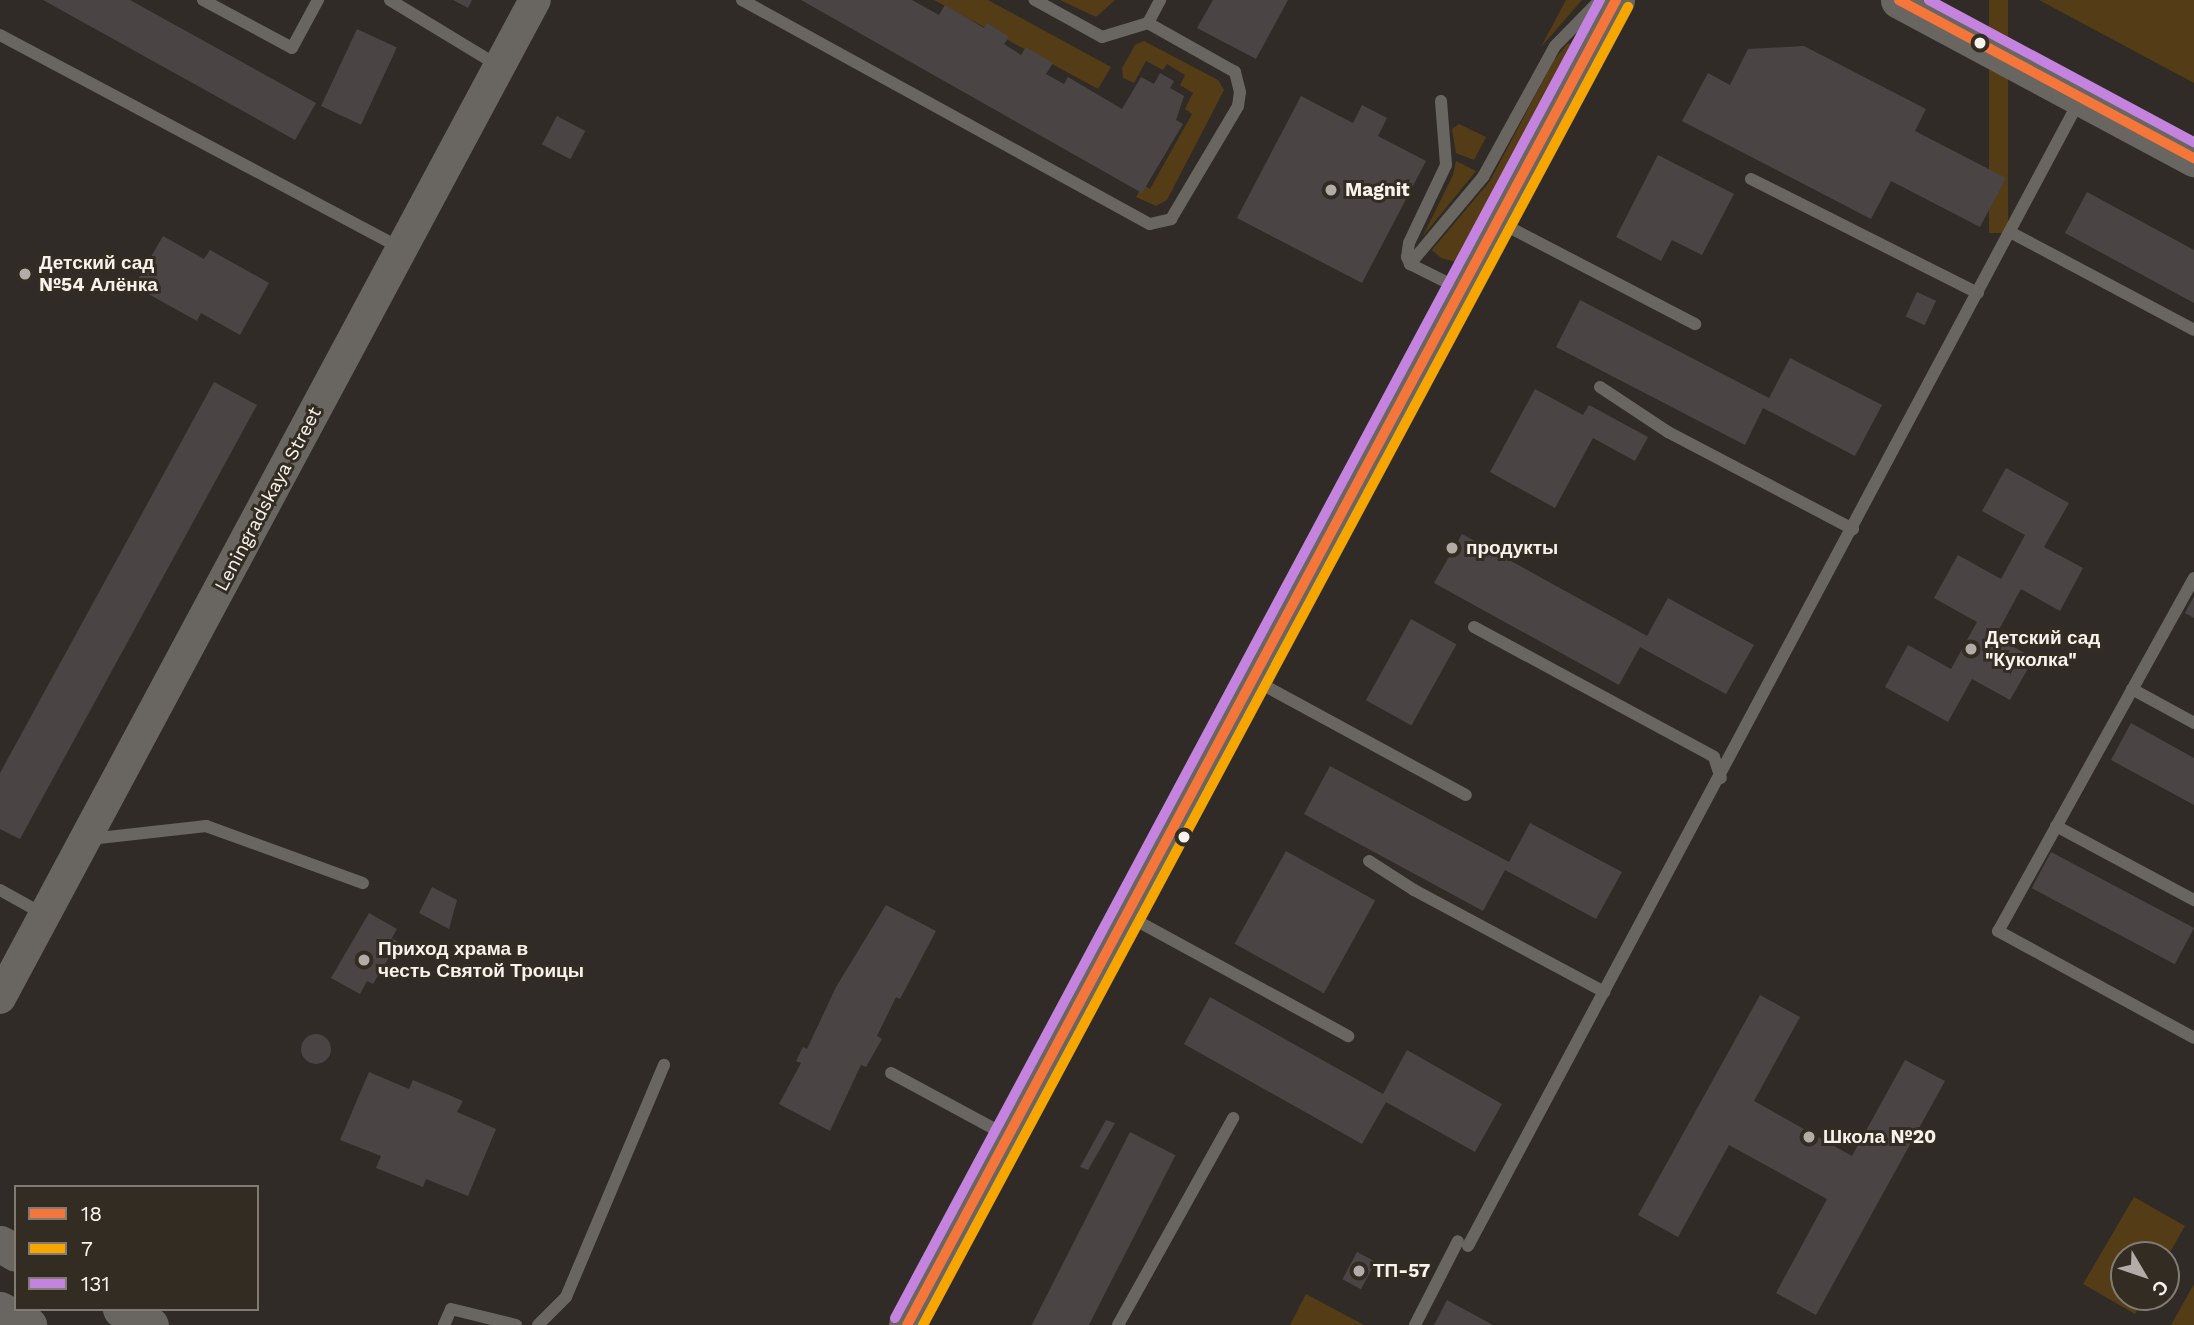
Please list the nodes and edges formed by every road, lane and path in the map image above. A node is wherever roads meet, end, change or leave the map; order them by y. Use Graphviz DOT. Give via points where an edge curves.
graph roads {
  1 [pos="203,0"];
  2 [pos="318,0"];
  3 [pos="390,0"];
  4 [pos="535,0"];
  5 [pos="742,0"];
  6 [pos="1035,0"];
  7 [pos="1160,0"];
  8 [pos="1600,0"];
  9 [pos="1616,0"];
  10 [pos="1899,0"];
  11 [pos="1148,23"];
  12 [pos="0,35"];
  13 [pos="499,66"];
  14 [pos="2081,97"];
  15 [pos="1441,101"];
  16 [pos="2194,158"];
  17 [pos="1751,179"];
  18 [pos="1495,220"];
  19 [pos="2010,232"];
  20 [pos="401,249"];
  21 [pos="1410,264"];
  22 [pos="1458,288"];
  23 [pos="1978,293"];
  24 [pos="1695,324"];
  25 [pos="2194,330"];
  26 [pos="1600,387"];
  27 [pos="1853,529"];
  28 [pos="2194,578"];
  29 [pos="1474,627"];
  30 [pos="1251,678"];
  31 [pos="2132,689"];
  32 [pos="2194,723"];
  33 [pos="1721,778"];
  34 [pos="1466,795"];
  35 [pos="2056,826"];
  36 [pos="85,840"];
  37 [pos="1369,861"];
  38 [pos="363,883"];
  39 [pos="0,890"];
  40 [pos="2194,900"];
  41 [pos="1125,914"];
  42 [pos="45,915"];
  43 [pos="1604,992"];
  44 [pos="0,998"];
  45 [pos="1348,1036"];
  46 [pos="2194,1038"];
  47 [pos="664,1065"];
  48 [pos="891,1073"];
  49 [pos="1233,1118"];
  50 [pos="1008,1136"];
  51 [pos="0,1310"];
  52 [pos="125,1311"];
  53 [pos="29,1325"];
  54 [pos="150,1325"];
  55 [pos="444,1325"];
  56 [pos="516,1325"];
  57 [pos="538,1325"];
  58 [pos="907,1325"];
  59 [pos="1118,1325"];
  60 [pos="1415,1325"];
  1 -- 2 [label="lane" via="292,48"];
  3 -- 13 [label="lane"];
  4 -- 13 [label="street, Leningradskaya Street"];
  5 -- 11 [label="lane" via="1150,224 1160,225 1179,212 1240,92 1235,72"];
  6 -- 11 [label="lane" via="1102,37"];
  7 -- 11 [label="lane"];
  8 -- 21 [label="lane" via="1555,46 1483,177"];
  9 -- 18 [label="main road"];
  10 -- 14 [label="main road"];
  12 -- 20 [label="lane"];
  13 -- 20 [label="street, Leningradskaya Street"];
  14 -- 16 [label="main road"];
  14 -- 19 [label="lane"];
  15 -- 21 [label="lane" via="1446,165 1409,243"];
  17 -- 23 [label="lane"];
  18 -- 22 [label="main road"];
  18 -- 24 [label="lane"];
  19 -- 23 [label="lane"];
  19 -- 25 [label="lane"];
  20 -- 36 [label="street, Leningradskaya Street"];
  21 -- 22 [label="lane"];
  22 -- 30 [label="main road"];
  23 -- 27 [label="lane"];
  26 -- 27 [label="lane" via="1668,432"];
  27 -- 33 [label="lane"];
  28 -- 31 [label="lane"];
  29 -- 33 [label="lane" via="1714,757"];
  30 -- 34 [label="lane"];
  30 -- 41 [label="main road"];
  31 -- 32 [label="lane"];
  31 -- 35 [label="lane"];
  33 -- 43 [label="lane"];
  35 -- 40 [label="lane"];
  35 -- 46 [label="lane" via="1998,931"];
  36 -- 38 [label="lane" via="206,826"];
  36 -- 42 [label="street, Leningradskaya Street"];
  37 -- 43 [label="lane"];
  39 -- 42 [label="lane"];
  41 -- 45 [label="lane"];
  41 -- 50 [label="main road"];
  42 -- 44 [label="street, Leningradskaya Street"];
  43 -- 60 [label="lane"];
  47 -- 57 [label="lane" via="566,1297"];
  48 -- 50 [label="lane"];
  49 -- 59 [label="lane"];
  50 -- 58 [label="main road"];
  51 -- 53 [label="main road"];
  52 -- 54 [label="main road"];
  55 -- 56 [label="lane" via="452,1309"];
}
